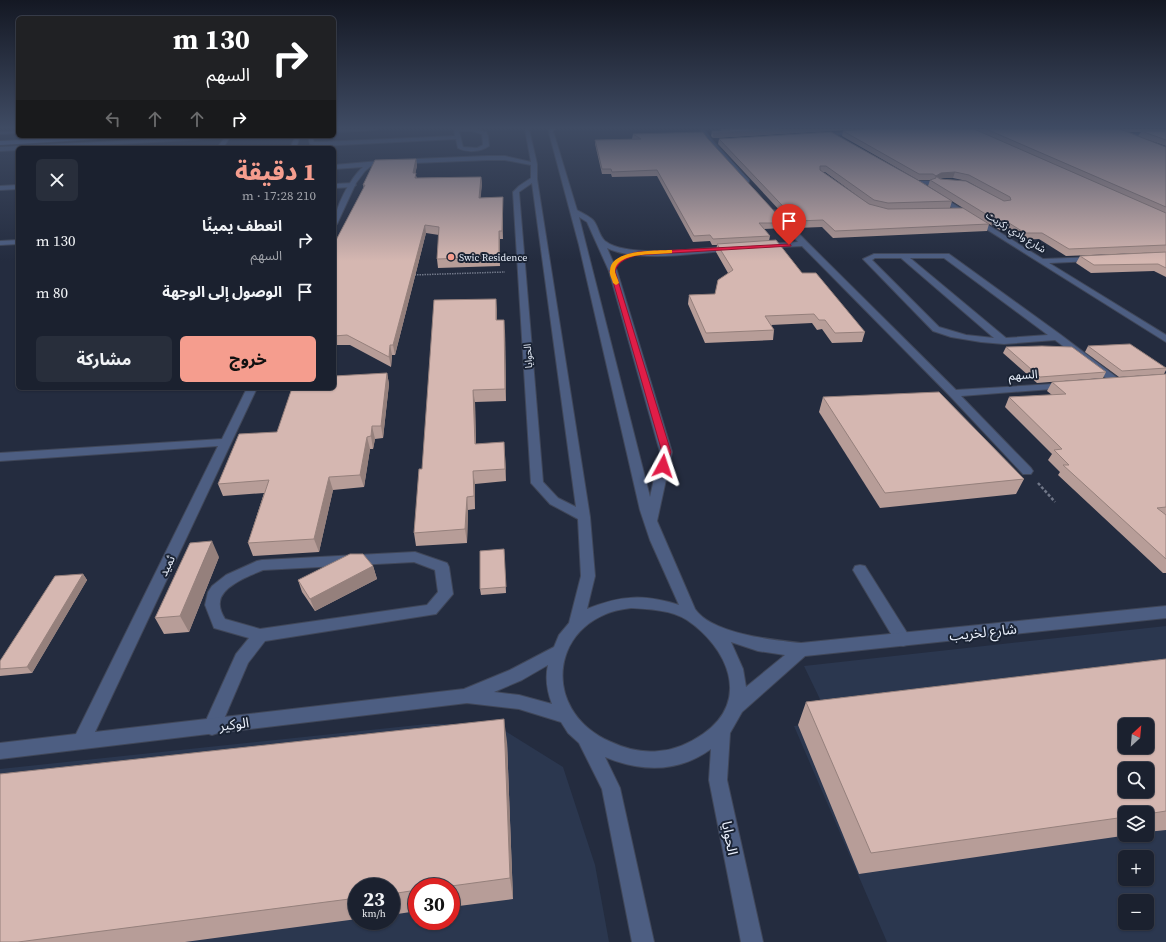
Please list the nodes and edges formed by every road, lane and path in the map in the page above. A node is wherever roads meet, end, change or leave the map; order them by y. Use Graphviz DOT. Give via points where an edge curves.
graph roads {
  1 [pos="361,173"];
  2 [pos="534,173"];
  3 [pos="564,173"];
  4 [pos="740,173"];
  5 [pos="534,179"];
  6 [pos="910,180"];
  7 [pos="930,182"];
  8 [pos="916,183"];
  9 [pos="353,185"];
  10 [pos="336,186"];
  11 [pos="16,187"];
  12 [pos="0,188"];
  13 [pos="752,188"];
  14 [pos="768,205"];
  15 [pos="574,211"];
  16 [pos="949,212"];
  17 [pos="962,212"];
  18 [pos="336,219"];
  19 [pos="16,242"];
  20 [pos="601,242"];
  21 [pos="0,243"];
  22 [pos="804,244"];
  23 [pos="756,247"];
  24 [pos="740,248"];
  25 [pos="638,253"];
  26 [pos="903,256"];
  27 [pos="1104,258"];
  28 [pos="1041,261"];
  29 [pos="522,271"];
  30 [pos="612,271"];
  31 [pos="405,276"];
  32 [pos="1058,338"];
  33 [pos="1166,339"];
  34 [pos="1004,341"];
  35 [pos="1103,383"];
  36 [pos="1079,384"];
  37 [pos="251,390"];
  38 [pos="953,393"];
  39 [pos="227,442"];
  40 [pos="0,457"];
  41 [pos="1027,471"];
  42 [pos="1055,502"];
  43 [pos="584,517"];
  44 [pos="650,523"];
  45 [pos="860,570"];
  46 [pos="1166,612"];
  47 [pos="692,616"];
  48 [pos="576,626"];
  49 [pos="710,629"];
  50 [pos="260,635"];
  51 [pos="903,640"];
  52 [pos="801,650"];
  53 [pos="557,652"];
  54 [pos="467,696"];
  55 [pos="735,707"];
  56 [pos="565,716"];
  57 [pos="212,727"];
  58 [pos="721,732"];
  59 [pos="586,738"];
  60 [pos="81,742"];
  61 [pos="0,751"];
  62 [pos="643,942"];
  63 [pos="752,942"];
  1 -- 9 [label="street"];
  2 -- 5 [label="street"];
  3 -- 15 [label="street"];
  4 -- 13 [label="street"];
  5 -- 29 [label="street, الحوايا" via="516,192"];
  5 -- 43 [label="street"];
  6 -- 8 [label="street, شارع وادي زكريت"];
  7 -- 8 [label="street"];
  8 -- 17 [label="street, شارع وادي زكريت"];
  9 -- 10 [label="street"];
  9 -- 18 [label="street"];
  11 -- 12 [label="street"];
  14 -- 22 [label="street"];
  15 -- 20 [label="street" via="590,221"];
  15 -- 44 [label="street"];
  16 -- 17 [label="street"];
  17 -- 28 [label="street, شارع وادي زكريت"];
  19 -- 21 [label="street"];
  20 -- 25 [label="street" via="609,247"];
  20 -- 30 [label="street"];
  22 -- 23 [label="street"];
  22 -- 38 [label="street"];
  24 -- 25 [label="street"];
  25 -- 30 [label="street" via="621,259"];
  26 -- 32 [label="street" via="946,256"];
  26 -- 34 [label="street"];
  26 -- 34 [label="street" via="874,256 867,259 936,329 966,338"];
  27 -- 28 [label="street"];
  28 -- 33 [label="street, شارع وادي زكريت"];
  29 -- 31 [label="path"];
  29 -- 43 [label="street, الحوايا" via="537,483 554,501"];
  30 -- 44 [label="street" via="666,452"];
  32 -- 34 [label="street"];
  32 -- 35 [label="street" via="1122,381"];
  36 -- 38 [label="street, السهم"];
  37 -- 39 [label="street, ثميد"];
  38 -- 41 [label="street"];
  39 -- 40 [label="street"];
  39 -- 60 [label="street, ثميد"];
  41 -- 42 [label="path"];
  43 -- 48 [label="street" via="588,576"];
  44 -- 47 [label="street"];
  45 -- 51 [label="street"];
  46 -- 51 [label="street, شارع لخريب"];
  47 -- 48 [label="street" via="652,603 630,603 610,606"];
  47 -- 49 [label="street"];
  48 -- 53 [label="street"];
  49 -- 52 [label="street, شارع لخريب" via="758,645"];
  49 -- 55 [label="street" via="724,646 734,665 738,686"];
  50 -- 50 [label="street" via="431,610 446,594 442,567 415,557 262,565 238,574 214,592 212,603 219,624"];
  50 -- 57 [label="street" via="242,659"];
  51 -- 52 [label="street, شارع لخريب"];
  52 -- 55 [label="street"];
  53 -- 54 [label="street, الوكير" via="516,675"];
  53 -- 56 [label="street" via="553,673 556,695"];
  54 -- 56 [label="street, الوكير" via="519,702"];
  54 -- 57 [label="street, الوكير"];
  55 -- 58 [label="street"];
  56 -- 59 [label="street"];
  57 -- 60 [label="street, الوكير"];
  58 -- 59 [label="street" via="693,752 658,760 620,756"];
  58 -- 63 [label="street, الحوايا" via="718,780"];
  59 -- 62 [label="street" via="611,788"];
  60 -- 61 [label="street, الوكير"];
}
